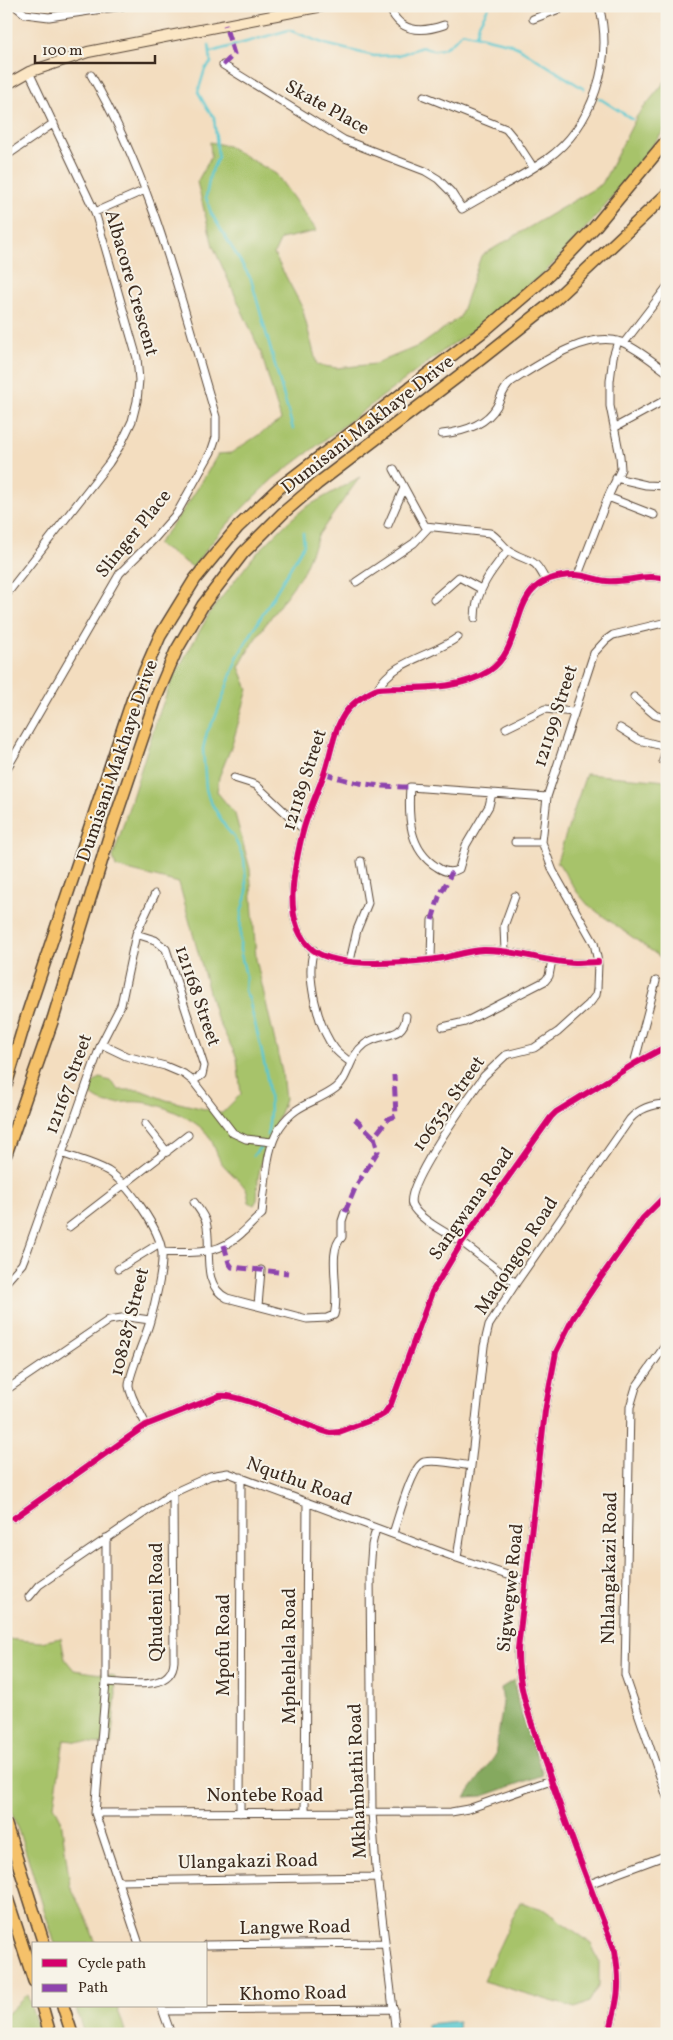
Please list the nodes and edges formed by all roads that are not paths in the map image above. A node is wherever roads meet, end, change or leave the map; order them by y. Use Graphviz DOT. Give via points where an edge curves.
graph roads {
  1 [pos="15,6"];
  2 [pos="123,6"];
  3 [pos="323,6"];
  4 [pos="388,6"];
  5 [pos="567,6"];
  6 [pos="599,6"];
  7 [pos="533,19"];
  8 [pos="444,25"];
  9 [pos="223,65"];
  10 [pos="29,72"];
  11 [pos="91,75"];
  12 [pos="6,86"];
  13 [pos="424,96"];
  14 [pos="54,123"];
  15 [pos="667,140"];
  16 [pos="6,156"];
  17 [pos="533,167"];
  18 [pos="145,190"];
  19 [pos="667,194"];
  20 [pos="95,212"];
  21 [pos="667,287"];
  22 [pos="621,342"];
  23 [pos="667,372"];
  24 [pos="667,399"];
  25 [pos="614,428"];
  26 [pos="442,434"];
  27 [pos="394,469"];
  28 [pos="616,478"];
  29 [pos="667,486"];
  30 [pos="404,488"];
  31 [pos="608,497"];
  32 [pos="654,515"];
  33 [pos="388,525"];
  34 [pos="428,528"];
  35 [pos="508,550"];
  36 [pos="578,575"];
  37 [pos="665,578"];
  38 [pos="546,580"];
  39 [pos="356,582"];
  40 [pos="481,589"];
  41 [pos="6,595"];
  42 [pos="434,599"];
  43 [pos="475,618"];
  44 [pos="667,622"];
  45 [pos="458,637"];
  46 [pos="377,689"];
  47 [pos="634,697"];
  48 [pos="573,712"];
  49 [pos="667,719"];
  50 [pos="506,728"];
  51 [pos="620,728"];
  52 [pos="666,746"];
  53 [pos="663,761"];
  54 [pos="6,770"];
  55 [pos="234,778"];
  56 [pos="492,793"];
  57 [pos="547,797"];
  58 [pos="303,829"];
  59 [pos="514,842"];
  60 [pos="542,842"];
  61 [pos="361,861"];
  62 [pos="155,894"];
  63 [pos="515,896"];
  64 [pos="432,920"];
  65 [pos="136,934"];
  66 [pos="314,950"];
  67 [pos="505,950"];
  68 [pos="432,960"];
  69 [pos="552,960"];
  70 [pos="350,961"];
  71 [pos="598,962"];
  72 [pos="656,981"];
  73 [pos="406,1016"];
  74 [pos="444,1027"];
  75 [pos="101,1044"];
  76 [pos="667,1046"];
  77 [pos="350,1062"];
  78 [pos="634,1064"];
  79 [pos="193,1081"];
  80 [pos="6,1085"];
  81 [pos="667,1104"];
  82 [pos="145,1124"];
  83 [pos="188,1135"];
  84 [pos="272,1142"];
  85 [pos="167,1152"];
  86 [pos="62,1153"];
  87 [pos="6,1154"];
  88 [pos="265,1181"];
  89 [pos="124,1185"];
  90 [pos="264,1194"];
  91 [pos="667,1194"];
  92 [pos="194,1202"];
  93 [pos="345,1212"];
  94 [pos="69,1227"];
  95 [pos="462,1242"];
  96 [pos="160,1243"];
  97 [pos="208,1251"];
  98 [pos="162,1252"];
  99 [pos="118,1269"];
  100 [pos="262,1270"];
  101 [pos="6,1282"];
  102 [pos="516,1283"];
  103 [pos="258,1306"];
  104 [pos="150,1320"];
  105 [pos="667,1343"];
  106 [pos="6,1390"];
  107 [pos="146,1425"];
  108 [pos="471,1466"];
  109 [pos="241,1477"];
  110 [pos="172,1492"];
  111 [pos="307,1502"];
  112 [pos="14,1518"];
  113 [pos="376,1528"];
  114 [pos="393,1533"];
  115 [pos="106,1538"];
  116 [pos="457,1558"];
  117 [pos="526,1581"];
  118 [pos="29,1597"];
  119 [pos="106,1682"];
  120 [pos="551,1780"];
  121 [pos="667,1797"];
  122 [pos="305,1812"];
  123 [pos="372,1812"];
  124 [pos="95,1813"];
  125 [pos="240,1813"];
  126 [pos="6,1825"];
  127 [pos="667,1855"];
  128 [pos="378,1877"];
  129 [pos="119,1881"];
  130 [pos="589,1884"];
  131 [pos="6,1895"];
  132 [pos="43,1942"];
  133 [pos="138,1942"];
  134 [pos="385,1943"];
  135 [pos="208,1945"];
  136 [pos="32,1975"];
  137 [pos="43,2008"];
  138 [pos="64,2008"];
  139 [pos="162,2009"];
  140 [pos="394,2009"];
  141 [pos="50,2034"];
  142 [pos="72,2034"];
  143 [pos="171,2034"];
  144 [pos="396,2034"];
  145 [pos="609,2034"];
  1 -- 2 [label="street" via="25,14 50,17"];
  3 -- 10 [label="street" via="88,52"];
  4 -- 8 [label="street" via="399,22 411,28 424,31"];
  5 -- 7 [label="street"];
  6 -- 17 [label="street" via="604,55 596,91 577,128 556,152"];
  9 -- 17 [label="street, Skate Place" via="344,140 438,179 462,209"];
  10 -- 12 [label="street"];
  10 -- 14 [label="street, Albacore Crescent"];
  11 -- 18 [label="street, Slinger Place" via="125,140"];
  13 -- 17 [label="street" via="506,129"];
  14 -- 16 [label="street"];
  14 -- 20 [label="street, Albacore Crescent"];
  15 -- 80 [label="main road, Dumisani Makhaye Drive" via="557,267 485,330 279,488 237,528 195,580 160,636 132,698"];
  18 -- 20 [label="street"];
  18 -- 54 [label="street, Slinger Place" via="216,417 216,437 206,462 177,513 120,572"];
  19 -- 87 [label="main road, Dumisani Makhaye Drive" via="542,311 283,513 243,553 203,605 176,651 156,698"];
  20 -- 41 [label="street, Albacore Crescent" via="136,351 137,401 128,428 109,463"];
  21 -- 22 [label="street"];
  22 -- 23 [label="street"];
  22 -- 25 [label="street" via="613,357 610,381"];
  22 -- 26 [label="street" via="586,343 563,351 511,382 493,412 479,423 460,432"];
  24 -- 25 [label="street"];
  25 -- 28 [label="street" via="621,469"];
  27 -- 30 [label="street"];
  28 -- 29 [label="street"];
  28 -- 31 [label="street"];
  30 -- 33 [label="street"];
  30 -- 34 [label="street"];
  31 -- 32 [label="street"];
  31 -- 36 [label="street"];
  34 -- 35 [label="street" via="487,532"];
  34 -- 39 [label="street" via="414,543"];
  35 -- 38 [label="street" via="535,562"];
  35 -- 40 [label="street"];
  36 -- 37 [label="street" via="606,581"];
  36 -- 38 [label="street"];
  38 -- 46 [label="street, 121189 Street" via="522,606 506,654 489,671 448,685"];
  40 -- 42 [label="street" via="458,578"];
  40 -- 43 [label="street"];
  44 -- 48 [label="street, 121199 Street" via="613,635 598,646"];
  45 -- 46 [label="street" via="395,668"];
  46 -- 58 [label="street, 121189 Street" via="351,705 345,714"];
  47 -- 49 [label="street" via="655,715"];
  48 -- 50 [label="street" via="545,709"];
  48 -- 57 [label="street, 121199 Street"];
  51 -- 52 [label="street" via="638,740"];
  52 -- 53 [label="street"];
  55 -- 58 [label="street" via="256,785"];
  56 -- 56 [label="street" via="410,787 410,822 417,845 428,861 452,872 460,867 466,845 489,806"];
  56 -- 57 [label="street"];
  57 -- 60 [label="street, 121199 Street"];
  58 -- 66 [label="street, 121189 Street" via="294,867 292,895 297,924"];
  59 -- 60 [label="street"];
  60 -- 71 [label="street, 106352 Street" via="554,871 594,943"];
  61 -- 70 [label="street" via="368,903 357,930"];
  62 -- 65 [label="street, 121167 Street"];
  63 -- 67 [label="street" via="504,926"];
  64 -- 68 [label="street"];
  65 -- 75 [label="street, 121167 Street" via="121,1005"];
  65 -- 79 [label="street, 121168 Street" via="155,940 166,949 204,1066 203,1073"];
  66 -- 70 [label="street" via="337,960"];
  66 -- 77 [label="street" via="310,974 316,1007 334,1048"];
  67 -- 68 [label="street" via="480,950"];
  67 -- 69 [label="street"];
  68 -- 70 [label="street"];
  69 -- 71 [label="street"];
  69 -- 74 [label="street" via="545,981 465,1022"];
  71 -- 95 [label="street, 106352 Street" via="596,995 590,1004 546,1041 534,1048 506,1055 494,1064 432,1153 413,1189 411,1200 417,1212"];
  72 -- 78 [label="street"];
  73 -- 77 [label="street" via="401,1030 367,1042"];
  75 -- 79 [label="street" via="126,1056 176,1070"];
  75 -- 86 [label="street, 121167 Street"];
  76 -- 78 [label="street, Sangwana Road"];
  77 -- 84 [label="street" via="341,1083 296,1109"];
  78 -- 95 [label="street, Sangwana Road" via="556,1112"];
  79 -- 84 [label="street" via="232,1133 246,1139"];
  81 -- 102 [label="street, Maqongqo Road" via="650,1105 630,1119"];
  82 -- 85 [label="street"];
  83 -- 85 [label="street"];
  84 -- 88 [label="street"];
  85 -- 89 [label="street"];
  86 -- 89 [label="street, 108287 Street" via="100,1167"];
  86 -- 101 [label="street, 121167 Street" via="22,1264"];
  88 -- 90 [label="street"];
  88 -- 97 [label="street" via="262,1214 233,1240"];
  89 -- 94 [label="street"];
  89 -- 96 [label="street, 108287 Street"];
  91 -- 117 [label="street, Sigwegwe Road" via="643,1218 594,1287 556,1352 545,1411"];
  92 -- 97 [label="street" via="206,1223"];
  93 -- 103 [label="street" via="342,1237 337,1241 334,1259 338,1296 334,1315 307,1319"];
  95 -- 102 [label="street, 106352 Street"];
  95 -- 107 [label="street, Sangwana Road" via="436,1284 390,1404 379,1418 330,1433 223,1395"];
  96 -- 98 [label="street, 108287 Street"];
  96 -- 99 [label="street"];
  97 -- 98 [label="street"];
  97 -- 103 [label="street" via="208,1262 219,1293"];
  98 -- 104 [label="street, 108287 Street"];
  100 -- 103 [label="street"];
  102 -- 108 [label="street, Maqongqo Road" via="486,1334"];
  104 -- 106 [label="street" via="128,1317 110,1320"];
  104 -- 107 [label="street, 108287 Street" via="129,1386"];
  105 -- 121 [label="street, Nhlangakazi Road" via="636,1387 630,1407 625,1675"];
  107 -- 112 [label="street, Sangwana Road"];
  108 -- 114 [label="street" via="430,1461 420,1464"];
  108 -- 116 [label="street, Maqongqo Road"];
  109 -- 110 [label="street, Nquthu Road" via="228,1473 210,1476"];
  109 -- 111 [label="street, Nquthu Road"];
  109 -- 125 [label="street, Mpofu Road"];
  110 -- 115 [label="street, Nquthu Road"];
  110 -- 119 [label="street, Qhudeni Road" via="173,1671 156,1682"];
  111 -- 113 [label="street, Nquthu Road"];
  111 -- 122 [label="street, Mphehlela Road"];
  113 -- 114 [label="street, Nquthu Road"];
  113 -- 123 [label="street, Mkhambathi Road" via="370,1573"];
  114 -- 116 [label="street, Nquthu Road"];
  115 -- 118 [label="street, Nquthu Road" via="39,1585"];
  115 -- 119 [label="street"];
  116 -- 117 [label="street, Nquthu Road"];
  117 -- 120 [label="street, Sigwegwe Road" via="518,1649 520,1680"];
  119 -- 124 [label="street"];
  120 -- 123 [label="street, Nontebe Road" via="457,1812"];
  120 -- 130 [label="street, Sigwegwe Road"];
  122 -- 123 [label="street, Nontebe Road"];
  122 -- 125 [label="street, Nontebe Road"];
  123 -- 128 [label="street, Mkhambathi Road"];
  124 -- 125 [label="street, Nontebe Road"];
  124 -- 129 [label="street"];
  126 -- 132 [label="main road"];
  127 -- 130 [label="street"];
  128 -- 129 [label="street, Ulangakazi Road"];
  128 -- 134 [label="street, Mkhambathi Road"];
  129 -- 133 [label="street"];
  130 -- 145 [label="street, Sigwegwe Road" via="615,1950 619,1976 618,2000"];
  131 -- 136 [label="main road"];
  134 -- 135 [label="street, Langwe Road"];
  134 -- 140 [label="street, Mkhambathi Road"];
  137 -- 141 [label="main road"];
  138 -- 142 [label="main road"];
  139 -- 140 [label="street, Khomo Road"];
  139 -- 143 [label="street"];
  140 -- 144 [label="street, Mkhambathi Road"];
}
